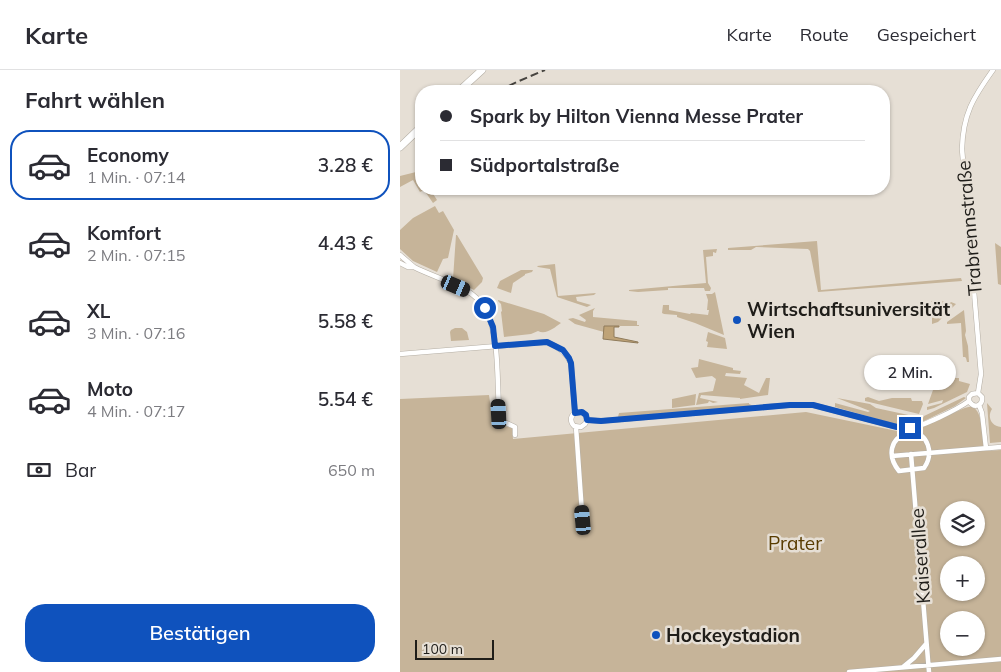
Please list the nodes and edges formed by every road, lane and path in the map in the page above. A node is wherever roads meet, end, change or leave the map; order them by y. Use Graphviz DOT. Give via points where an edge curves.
graph roads {
  1 [pos="482,70"];
  2 [pos="993,70"];
  3 [pos="466,85"];
  4 [pos="415,132"];
  5 [pos="401,144"];
  6 [pos="400,256"];
  7 [pos="401,264"];
  8 [pos="414,267"];
  9 [pos="495,346"];
  10 [pos="400,354"];
  11 [pos="978,393"];
  12 [pos="969,401"];
  13 [pos="979,405"];
  14 [pos="575,413"];
  15 [pos="587,420"];
  16 [pos="576,427"];
  17 [pos="910,430"];
  18 [pos="515,435"];
  19 [pos="1001,447"];
  20 [pos="986,448"];
  21 [pos="930,453"];
  22 [pos="911,454"];
  23 [pos="892,456"];
  24 [pos="913,470"];
  25 [pos="583,526"];
  26 [pos="926,643"];
  27 [pos="1001,659"];
  28 [pos="928,665"];
  29 [pos="902,668"];
  30 [pos="849,672"];
  31 [pos="929,672"];
  1 -- 3 [label="main road"];
  2 -- 11 [label="street, Trabrennstraße" via="969,108 962,135 981,374"];
  4 -- 5 [label="main road"];
  6 -- 8 [label="street"];
  7 -- 8 [label="street"];
  8 -- 9 [label="street" via="473,295 485,308 493,327"];
  9 -- 10 [label="street"];
  9 -- 14 [label="street" via="547,342 563,350 571,363"];
  9 -- 18 [label="street" via="500,420 515,427"];
  11 -- 12 [label="street" via="970,395"];
  11 -- 13 [label="street" via="982,399"];
  12 -- 13 [label="street" via="972,405"];
  12 -- 17 [label="street"];
  13 -- 20 [label="street"];
  14 -- 15 [label="street" via="582,412"];
  14 -- 16 [label="street" via="571,421"];
  15 -- 16 [label="street" via="583,426"];
  15 -- 17 [label="street" via="813,405"];
  16 -- 25 [label="street"];
  17 -- 21 [label="street" via="923,437"];
  17 -- 23 [label="street" via="895,442"];
  19 -- 20 [label="street"];
  20 -- 21 [label="street"];
  21 -- 22 [label="street"];
  21 -- 24 [label="street" via="924,468"];
  22 -- 23 [label="street"];
  22 -- 24 [label="street, Kaiserallee"];
  23 -- 24 [label="street" via="900,471"];
  24 -- 26 [label="street, Kaiserallee"];
  26 -- 28 [label="street, Kaiserallee"];
  26 -- 29 [label="street"];
  27 -- 28 [label="street"];
  28 -- 29 [label="street"];
  28 -- 31 [label="street, Kaiserallee"];
  29 -- 30 [label="street"];
}
